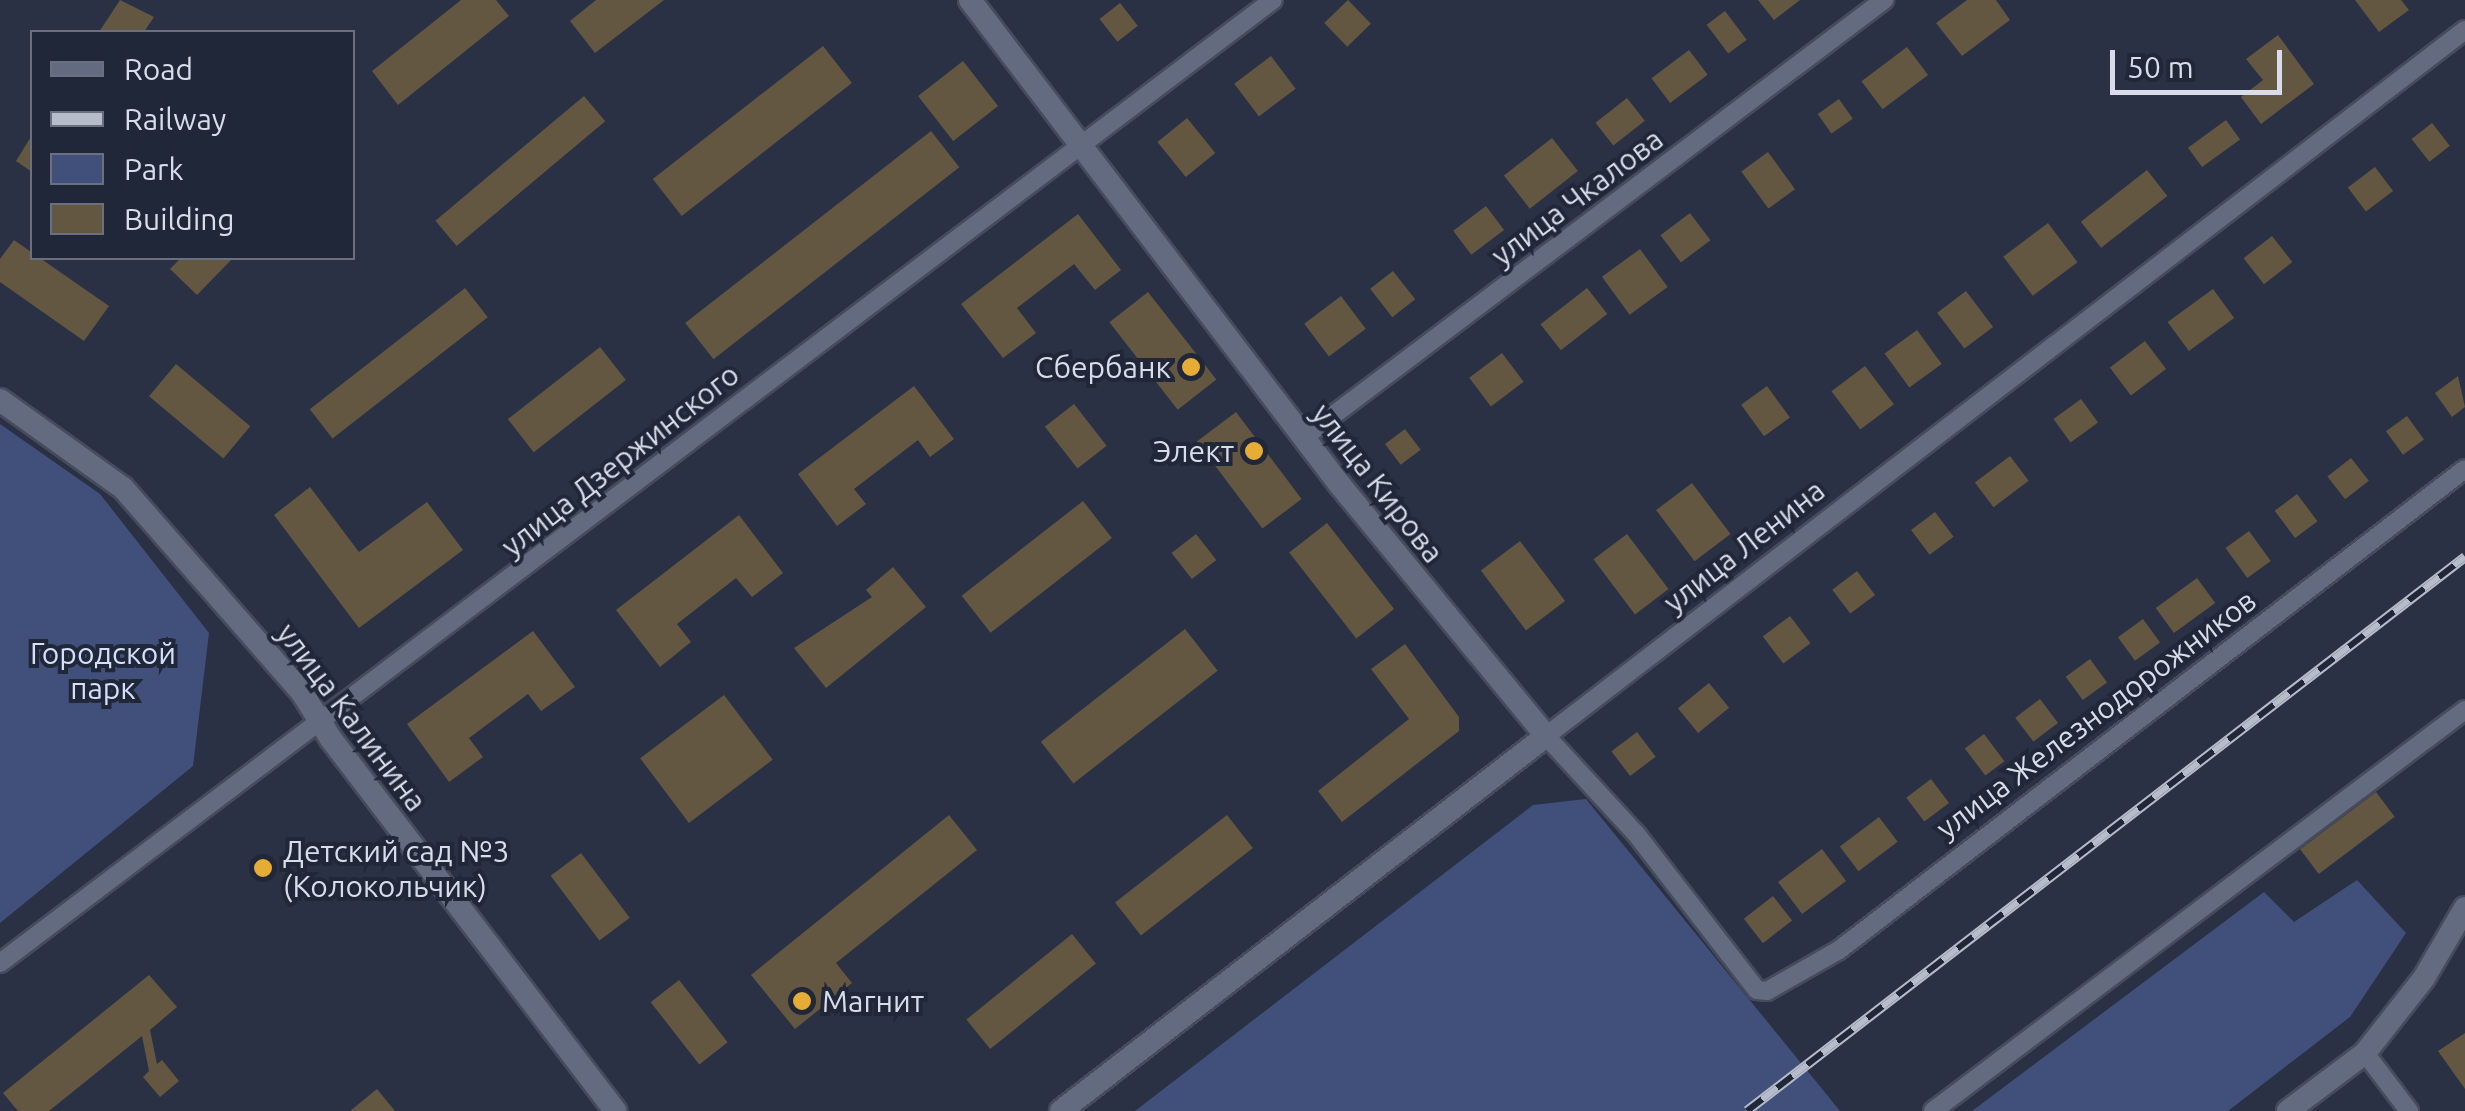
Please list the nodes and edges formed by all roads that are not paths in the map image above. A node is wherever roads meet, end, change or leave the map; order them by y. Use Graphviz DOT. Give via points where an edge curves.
graph roads {
  1 [pos="970,0"];
  2 [pos="1273,0"];
  3 [pos="1884,0"];
  4 [pos="2465,30"];
  5 [pos="1079,148"];
  6 [pos="0,400"];
  7 [pos="1303,438"];
  8 [pos="2465,469"];
  9 [pos="2465,710"];
  10 [pos="318,721"];
  11 [pos="1546,736"];
  12 [pos="2465,908"];
  13 [pos="0,963"];
  14 [pos="1757,990"];
  15 [pos="2365,1054"];
  16 [pos="615,1111"];
  17 [pos="1061,1111"];
  18 [pos="1933,1111"];
  19 [pos="2288,1111"];
  20 [pos="2409,1111"];
  1 -- 5 [label="street, улица Кирова"];
  2 -- 5 [label="street, улица Дзержинского"];
  3 -- 7 [label="street, улица Чкалова"];
  4 -- 11 [label="street, улица Ленина"];
  5 -- 7 [label="street, улица Кирова"];
  5 -- 10 [label="street, улица Дзержинского"];
  6 -- 10 [label="street, улица Калинина" via="123,488 301,691"];
  7 -- 11 [label="street, улица Кирова"];
  8 -- 14 [label="street, улица Железнодорожников" via="1839,950 1774,989"];
  9 -- 18 [label="street"];
  10 -- 13 [label="street, улица Дзержинского"];
  10 -- 16 [label="street, улица Калинина"];
  11 -- 14 [label="street, улица Кирова" via="1637,835"];
  11 -- 17 [label="street, улица Ленина"];
  12 -- 15 [label="street" via="2424,978"];
  15 -- 19 [label="street"];
  15 -- 20 [label="street"];
}
